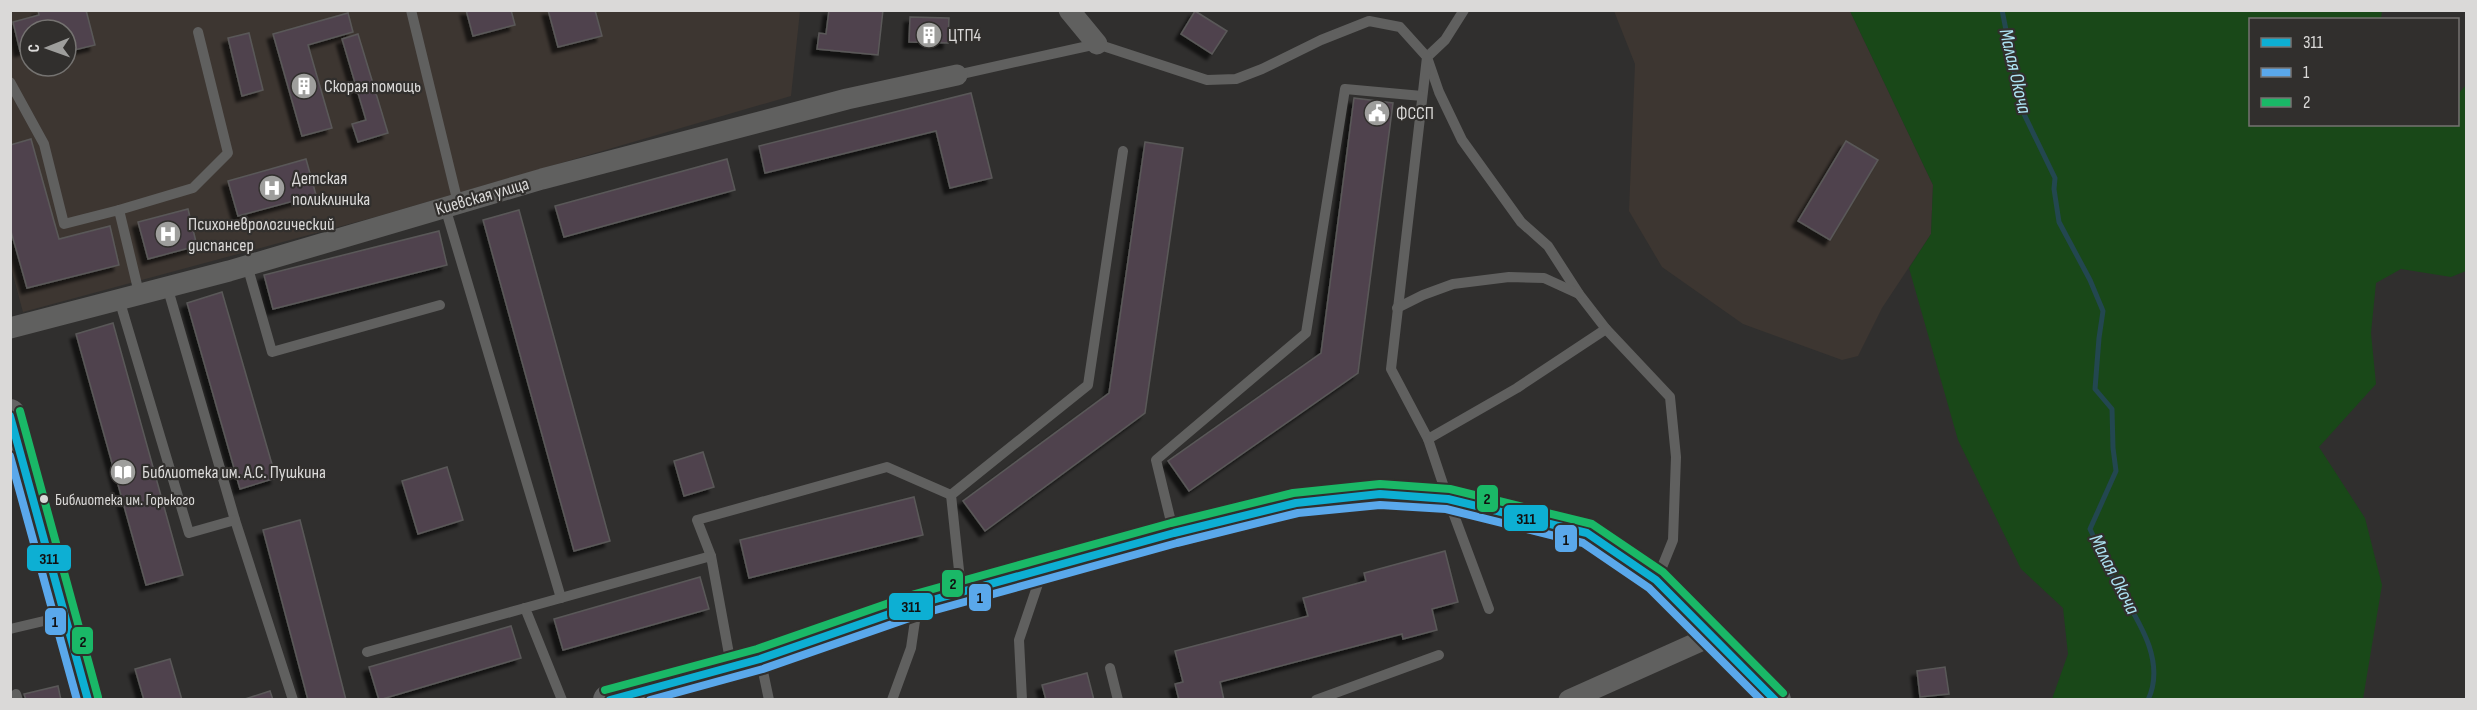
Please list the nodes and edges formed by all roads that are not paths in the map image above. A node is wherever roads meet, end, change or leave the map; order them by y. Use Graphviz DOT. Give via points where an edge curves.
graph roads {
  1 [pos="411,10"];
  2 [pos="1069,10"];
  3 [pos="1464,10"];
  4 [pos="1371,16"];
  5 [pos="198,32"];
  6 [pos="1097,44"];
  7 [pos="1427,57"];
  8 [pos="957,75"];
  9 [pos="10,82"];
  10 [pos="1422,96"];
  11 [pos="1123,151"];
  12 [pos="452,205"];
  13 [pos="119,210"];
  14 [pos="247,266"];
  15 [pos="167,286"];
  16 [pos="1579,294"];
  17 [pos="129,296"];
  18 [pos="440,305"];
  19 [pos="1398,308"];
  20 [pos="10,328"];
  21 [pos="1606,329"];
  22 [pos="10,414"];
  23 [pos="1428,439"];
  24 [pos="951,495"];
  25 [pos="1448,499"];
  26 [pos="235,520"];
  27 [pos="1174,533"];
  28 [pos="711,555"];
  29 [pos="1043,570"];
  30 [pos="1656,580"];
  31 [pos="962,592"];
  32 [pos="561,598"];
  33 [pos="918,604"];
  34 [pos="525,608"];
  35 [pos="1489,609"];
  36 [pos="65,616"];
  37 [pos="10,629"];
  38 [pos="1712,636"];
  39 [pos="367,652"];
  40 [pos="1438,655"];
  41 [pos="760,659"];
  42 [pos="731,666"];
  43 [pos="1110,668"];
  44 [pos="88,699"];
  45 [pos="293,699"];
  46 [pos="562,699"];
  47 [pos="608,699"];
  48 [pos="769,699"];
  49 [pos="892,699"];
  50 [pos="1022,699"];
  51 [pos="1118,699"];
  52 [pos="1316,699"];
  53 [pos="1569,699"];
  54 [pos="1776,699"];
  1 -- 12 [label="lane"];
  2 -- 6 [label="street"];
  3 -- 7 [label="lane" via="1445,40"];
  4 -- 6 [label="lane" via="1236,79 1207,80"];
  4 -- 7 [label="lane" via="1400,27"];
  5 -- 13 [label="lane" via="228,153 194,188"];
  6 -- 8 [label="lane"];
  7 -- 10 [label="lane"];
  7 -- 16 [label="lane" via="1462,140 1521,222 1548,246"];
  8 -- 12 [label="street, Киевская улица" via="847,99"];
  9 -- 13 [label="lane" via="44,144 64,224"];
  10 -- 19 [label="lane"];
  10 -- 27 [label="lane" via="1345,89 1306,333 1156,460"];
  11 -- 24 [label="lane" via="1088,386"];
  12 -- 14 [label="street, Киевская улица"];
  12 -- 32 [label="lane"];
  13 -- 17 [label="lane"];
  14 -- 15 [label="street, Киевская улица"];
  14 -- 18 [label="lane" via="272,352"];
  15 -- 17 [label="street, Киевская улица"];
  15 -- 26 [label="lane"];
  16 -- 19 [label="lane" via="1544,278 1509,277 1453,284"];
  16 -- 21 [label="lane"];
  17 -- 20 [label="street, Киевская улица"];
  17 -- 26 [label="lane" via="189,533"];
  19 -- 23 [label="lane" via="1392,369"];
  21 -- 23 [label="lane" via="1517,388"];
  21 -- 30 [label="lane" via="1670,397 1676,457 1673,540"];
  22 -- 36 [label="main road"];
  23 -- 25 [label="lane"];
  24 -- 28 [label="lane" via="886,467 697,520"];
  24 -- 31 [label="lane"];
  25 -- 27 [label="main road" via="1380,494 1296,503"];
  25 -- 30 [label="main road" via="1587,533"];
  25 -- 35 [label="lane"];
  26 -- 45 [label="lane"];
  27 -- 29 [label="main road"];
  28 -- 32 [label="lane"];
  28 -- 42 [label="lane"];
  29 -- 31 [label="main road"];
  29 -- 50 [label="lane" via="1019,640"];
  30 -- 38 [label="main road"];
  31 -- 33 [label="main road"];
  32 -- 34 [label="lane"];
  33 -- 41 [label="main road"];
  33 -- 49 [label="lane" via="911,648"];
  34 -- 39 [label="lane"];
  34 -- 46 [label="lane"];
  36 -- 37 [label="lane"];
  36 -- 44 [label="main road"];
  38 -- 53 [label="street"];
  38 -- 54 [label="main road"];
  40 -- 52 [label="lane"];
  41 -- 42 [label="main road"];
  41 -- 48 [label="lane"];
  42 -- 47 [label="main road"];
  43 -- 51 [label="lane"];
}
